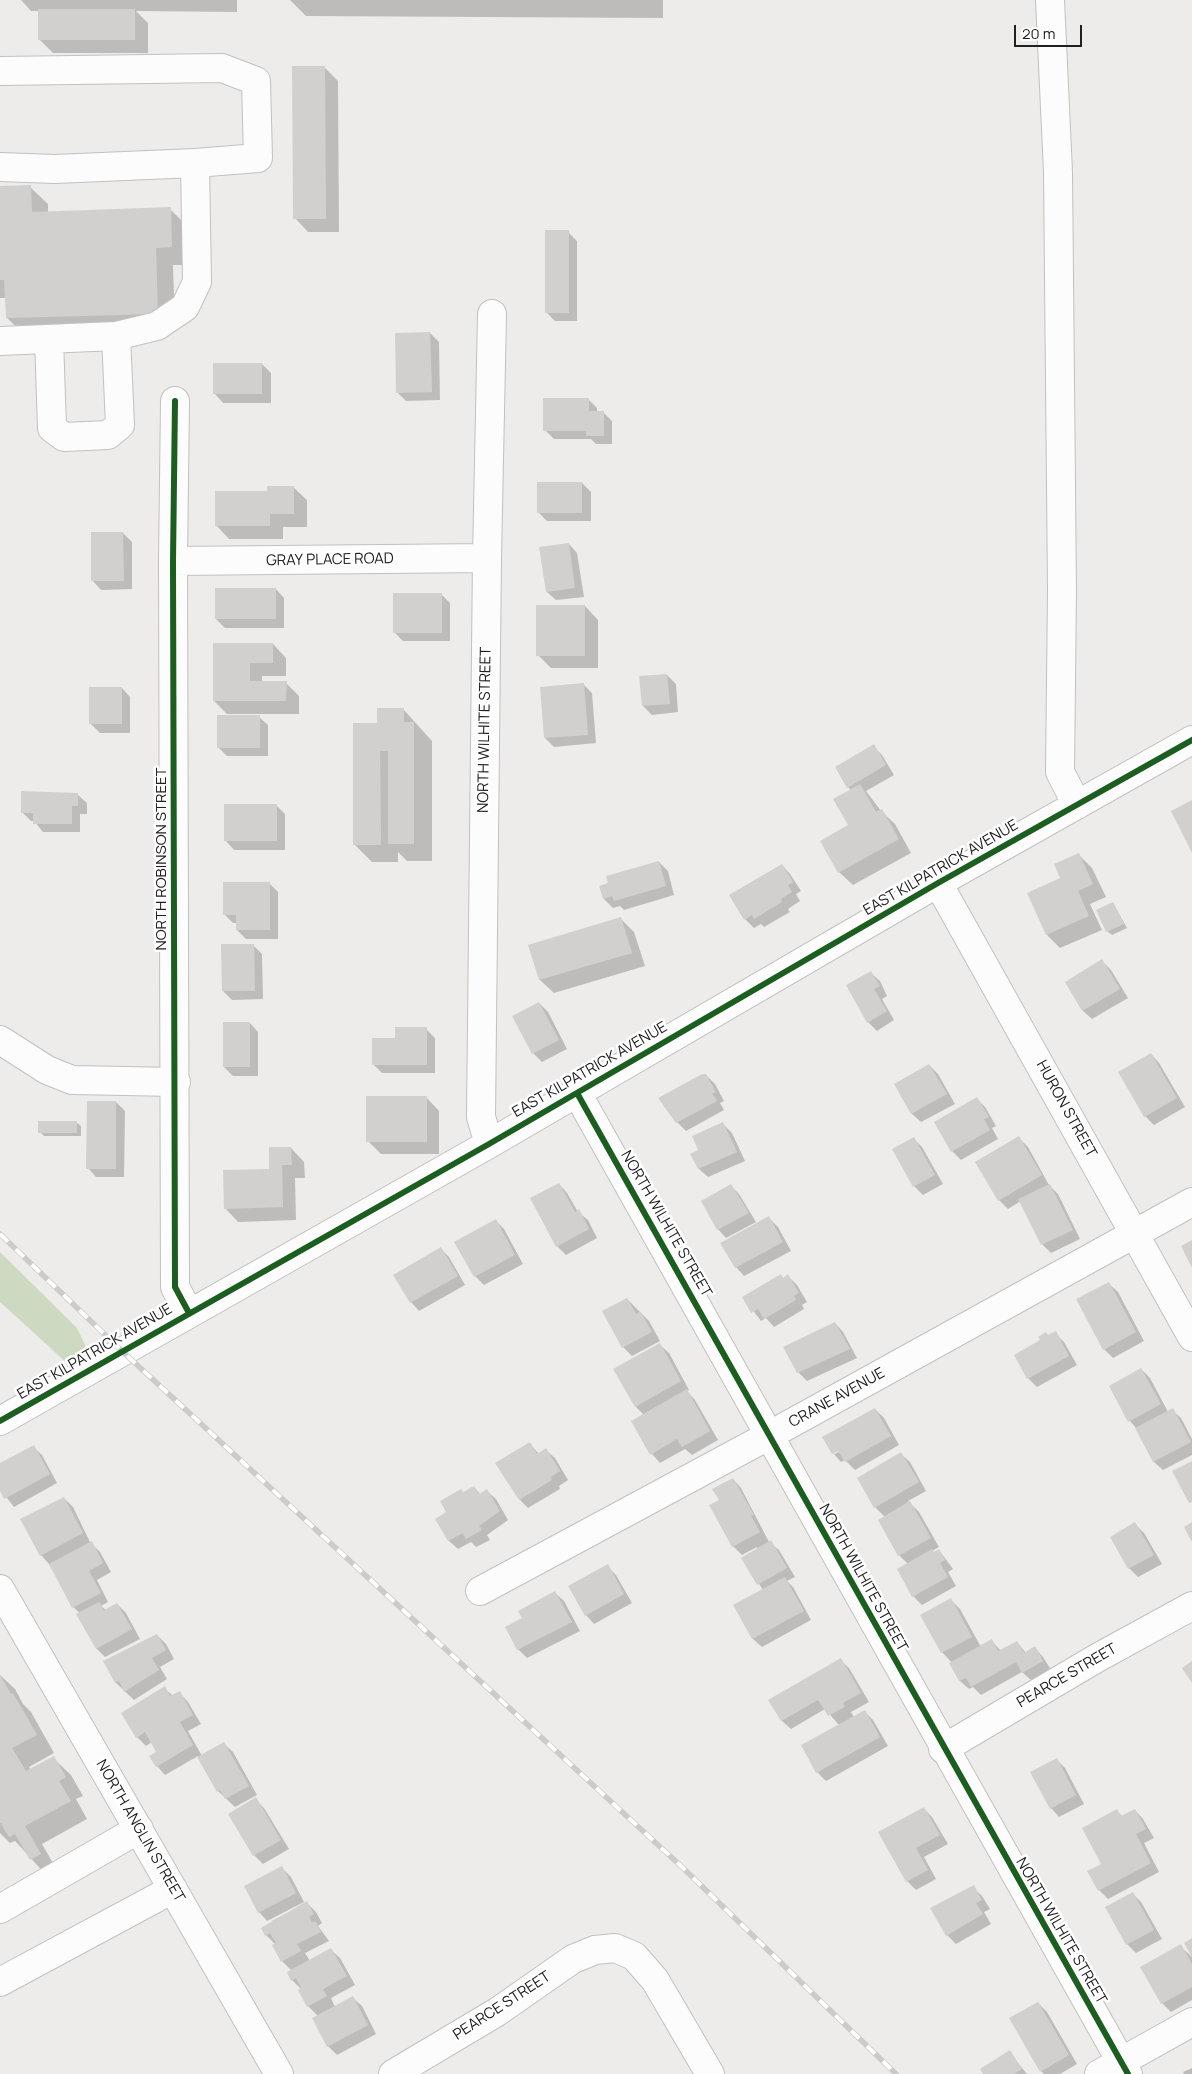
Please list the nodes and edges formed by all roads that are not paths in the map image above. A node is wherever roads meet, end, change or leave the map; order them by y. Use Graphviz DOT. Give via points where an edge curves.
graph roads {
  1 [pos="1050,0"];
  2 [pos="0,71"];
  3 [pos="195,163"];
  4 [pos="0,167"];
  5 [pos="492,314"];
  6 [pos="116,336"];
  7 [pos="48,339"];
  8 [pos="0,341"];
  9 [pos="175,401"];
  10 [pos="487,558"];
  11 [pos="173,561"];
  12 [pos="1192,740"];
  13 [pos="1077,805"];
  14 [pos="938,882"];
  15 [pos="0,1040"];
  16 [pos="176,1082"];
  17 [pos="577,1093"];
  18 [pos="488,1144"];
  19 [pos="1192,1202"];
  20 [pos="1134,1233"];
  21 [pos="190,1313"];
  22 [pos="1192,1337"];
  23 [pos="0,1421"];
  24 [pos="770,1435"];
  25 [pos="480,1592"];
  26 [pos="1,1593"];
  27 [pos="1192,1606"];
  28 [pos="943,1749"];
  29 [pos="139,1829"];
  30 [pos="173,1889"];
  31 [pos="0,1909"];
  32 [pos="0,1982"];
  33 [pos="1192,2022"];
  34 [pos="1116,2070"];
  35 [pos="279,2074"];
  36 [pos="393,2074"];
  37 [pos="710,2074"];
  1 -- 13 [label="street" via="1058,172 1062,582 1060,772"];
  2 -- 3 [label="street" via="222,68 256,81 258,158"];
  3 -- 4 [label="street" via="55,169"];
  3 -- 6 [label="street" via="197,282 185,307 158,326"];
  5 -- 10 [label="street, NORTH WILHITE STREET"];
  6 -- 7 [label="street"];
  6 -- 7 [label="street" via="120,425 108,435 64,437 52,428"];
  7 -- 8 [label="street"];
  9 -- 11 [label="street, NORTH ROBINSON STREET"];
  10 -- 11 [label="street, GRAY PLACE ROAD"];
  10 -- 18 [label="street, NORTH WILHITE STREET" via="482,1117"];
  11 -- 16 [label="street, NORTH ROBINSON STREET"];
  12 -- 13 [label="street, EAST KILPATRICK AVENUE"];
  13 -- 14 [label="street, EAST KILPATRICK AVENUE"];
  14 -- 17 [label="street, EAST KILPATRICK AVENUE"];
  14 -- 20 [label="street, HURON STREET"];
  15 -- 16 [label="street" via="47,1070 72,1080"];
  16 -- 21 [label="street, NORTH ROBINSON STREET" via="175,1287"];
  17 -- 18 [label="street, EAST KILPATRICK AVENUE"];
  17 -- 24 [label="street, NORTH WILHITE STREET"];
  18 -- 21 [label="street, EAST KILPATRICK AVENUE"];
  19 -- 20 [label="street, CRANE AVENUE"];
  20 -- 22 [label="street, HURON STREET"];
  20 -- 24 [label="street, CRANE AVENUE"];
  21 -- 23 [label="street, EAST KILPATRICK AVENUE"];
  24 -- 25 [label="street, CRANE AVENUE"];
  24 -- 28 [label="street, NORTH WILHITE STREET"];
  26 -- 29 [label="street, NORTH ANGLIN STREET"];
  27 -- 28 [label="street, PEARCE STREET"];
  28 -- 34 [label="street, NORTH WILHITE STREET"];
  29 -- 30 [label="street, NORTH ANGLIN STREET"];
  29 -- 31 [label="street"];
  30 -- 32 [label="street"];
  30 -- 35 [label="street, NORTH ANGLIN STREET"];
  33 -- 34 [label="street"];
  36 -- 37 [label="street, PEARCE STREET" via="497,2012 574,1958 595,1950 615,1948 634,1956 655,1980"];
}
